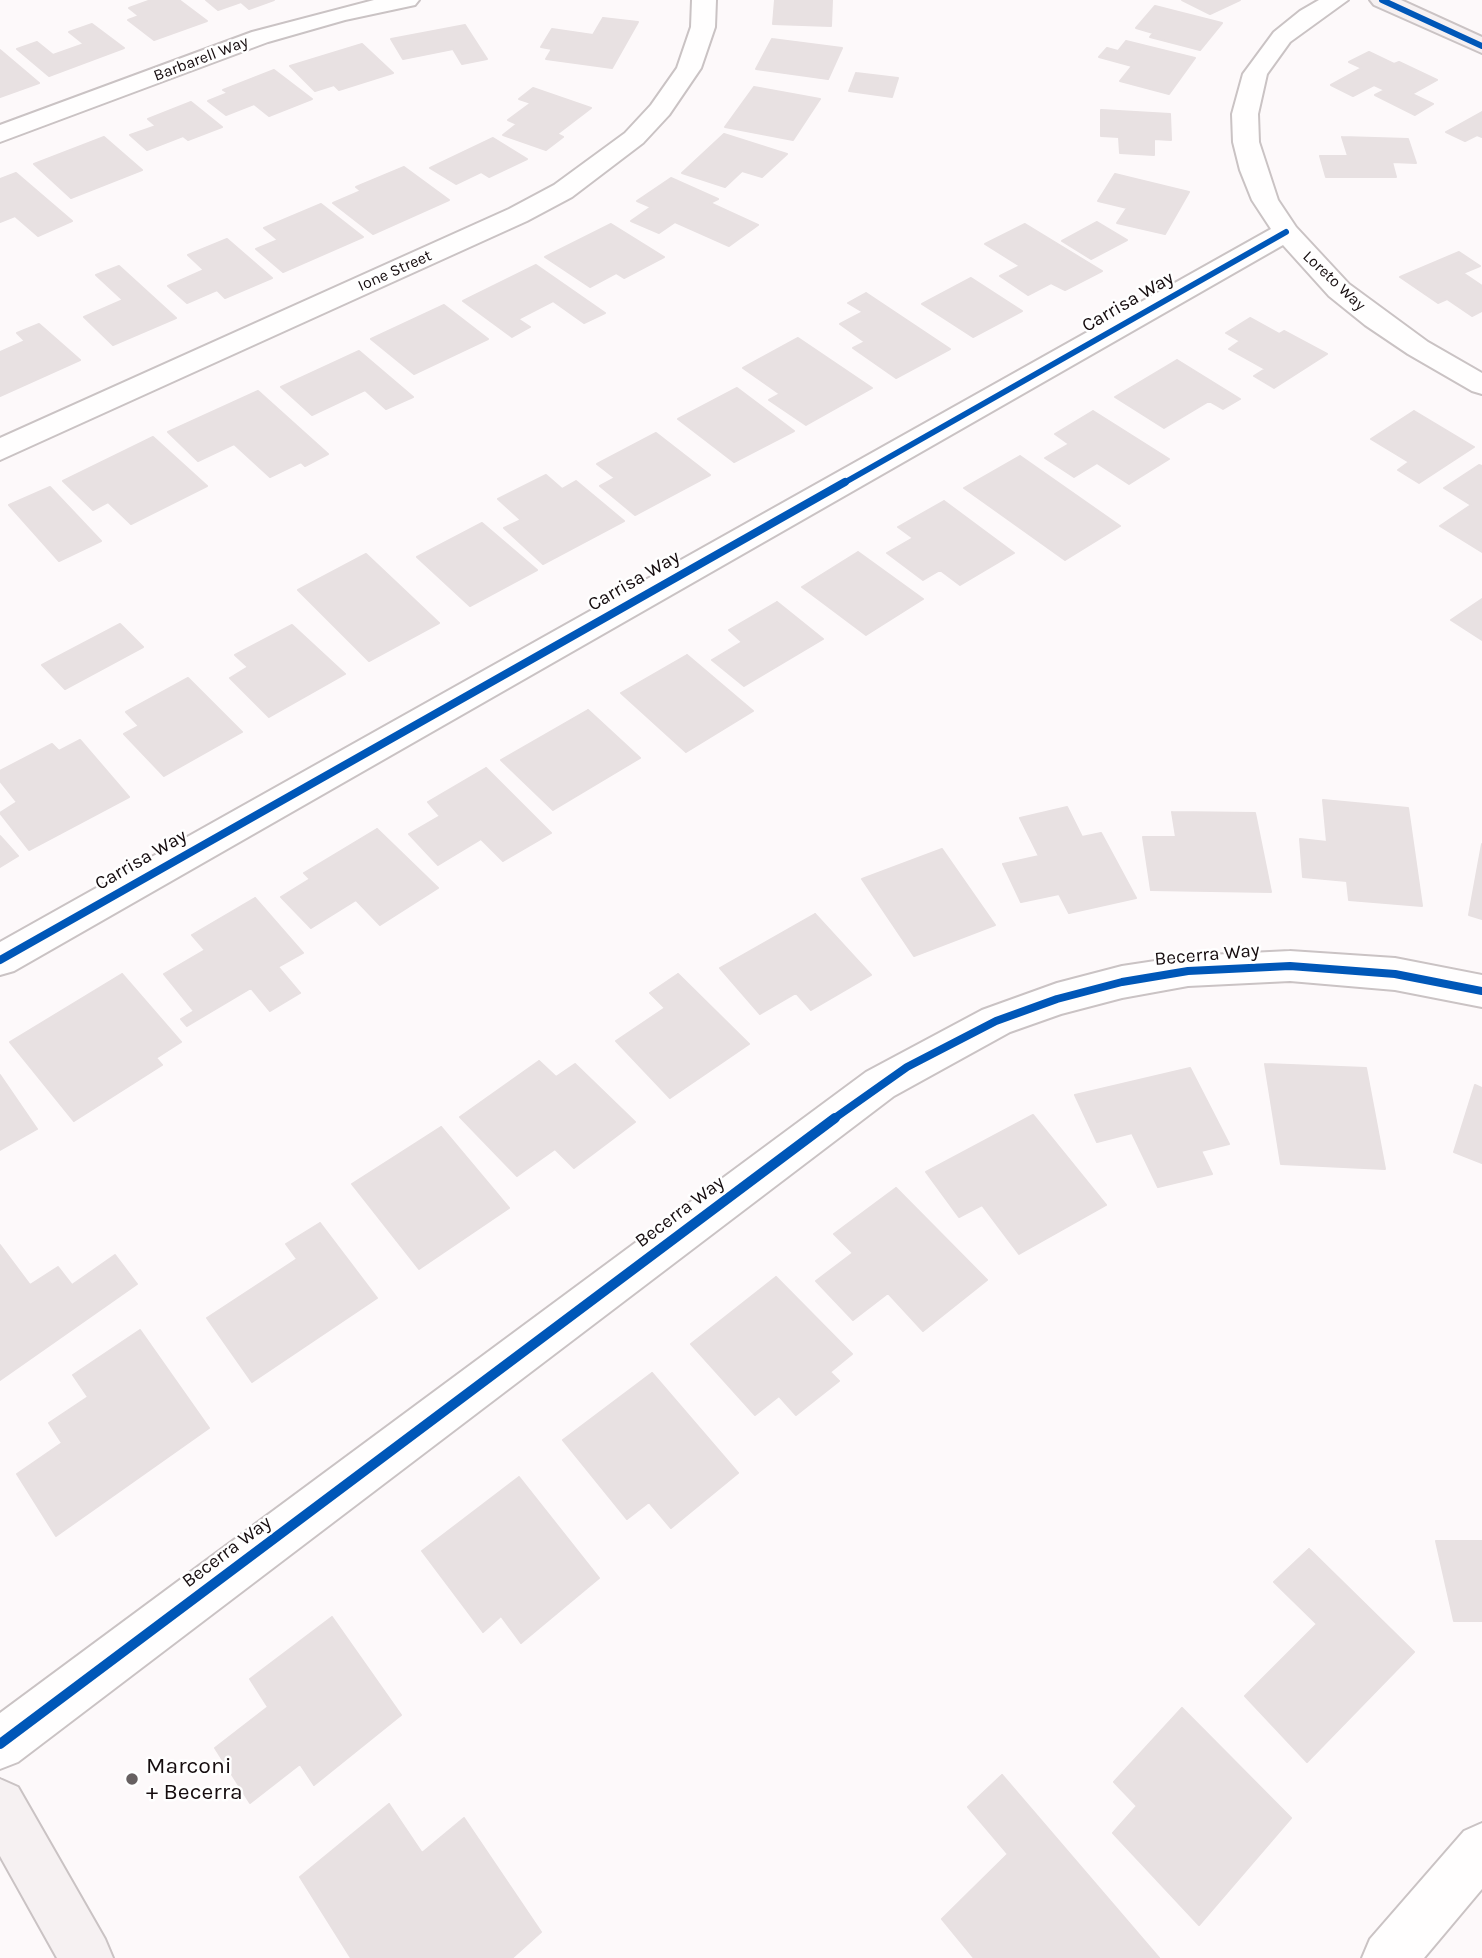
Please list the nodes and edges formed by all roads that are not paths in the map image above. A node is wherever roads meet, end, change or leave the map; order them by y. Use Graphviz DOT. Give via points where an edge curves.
graph roads {
  1 [pos="407,0"];
  2 [pos="704,0"];
  3 [pos="1336,0"];
  4 [pos="1382,0"];
  5 [pos="1482,46"];
  6 [pos="0,134"];
  7 [pos="1286,232"];
  8 [pos="1482,385"];
  9 [pos="0,450"];
  10 [pos="0,960"];
  11 [pos="1482,991"];
  12 [pos="0,1744"];
  13 [pos="0,1805"];
  14 [pos="1482,1849"];
  15 [pos="86,1958"];
  16 [pos="1389,1958"];
  1 -- 6 [label="street, Barbarell Way" via="260,37"];
  2 -- 9 [label="street, Ione Street" via="703,27 689,68 660,110 626,145 563,191"];
  3 -- 7 [label="street, Loreto Way" via="1282,37 1255,74 1246,102 1246,142 1253,170 1265,200"];
  4 -- 5 [label="street"];
  7 -- 8 [label="street, Loreto Way" via="1339,290 1375,319"];
  7 -- 10 [label="street, Carrisa Way"];
  11 -- 12 [label="street, Becerra Way" via="1395,974 1290,966 1188,971 1057,999 962,1038 880,1084"];
  13 -- 15 [label="street"];
  14 -- 16 [label="street"];
}
